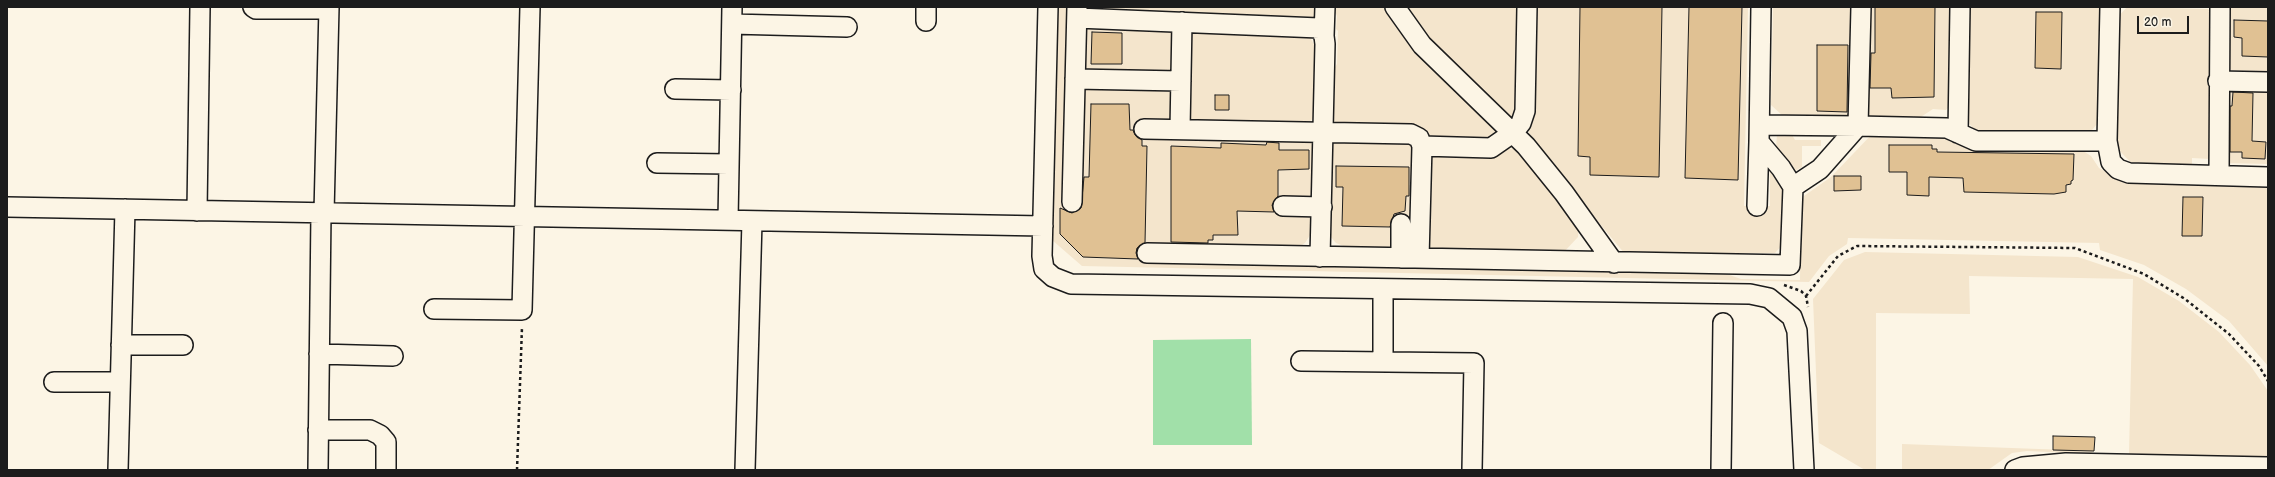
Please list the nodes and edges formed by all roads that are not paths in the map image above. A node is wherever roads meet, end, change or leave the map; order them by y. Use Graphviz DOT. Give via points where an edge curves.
graph roads {
  1 [pos="200,7"];
  2 [pos="253,7"];
  3 [pos="530,7"];
  4 [pos="1048,7"];
  5 [pos="1325,7"];
  6 [pos="1395,7"];
  7 [pos="1527,7"];
  8 [pos="1761,7"];
  9 [pos="1861,7"];
  10 [pos="1960,7"];
  11 [pos="2110,7"];
  12 [pos="2220,7"];
  13 [pos="329,8"];
  14 [pos="1077,13"];
  15 [pos="732,15"];
  16 [pos="1182,22"];
  17 [pos="847,27"];
  18 [pos="1324,36"];
  19 [pos="1075,79"];
  20 [pos="1181,81"];
  21 [pos="2218,81"];
  22 [pos="2268,82"];
  23 [pos="675,89"];
  24 [pos="731,90"];
  25 [pos="1858,126"];
  26 [pos="1144,129"];
  27 [pos="1180,129"];
  28 [pos="1325,132"];
  29 [pos="1514,132"];
  30 [pos="1759,133"];
  31 [pos="1958,133"];
  32 [pos="2107,142"];
  33 [pos="1422,146"];
  34 [pos="657,163"];
  35 [pos="729,164"];
  36 [pos="2219,175"];
  37 [pos="2268,177"];
  38 [pos="1793,187"];
  39 [pos="1072,202"];
  40 [pos="1283,206"];
  41 [pos="1757,206"];
  42 [pos="7,207"];
  43 [pos="1322,207"];
  44 [pos="125,209"];
  45 [pos="197,210"];
  46 [pos="323,213"];
  47 [pos="525,217"];
  48 [pos="728,220"];
  49 [pos="752,221"];
  50 [pos="1401,224"];
  51 [pos="1043,226"];
  52 [pos="1147,253"];
  53 [pos="1320,256"];
  54 [pos="1410,258"];
  55 [pos="1614,263"];
  56 [pos="1382,289"];
  57 [pos="434,308"];
  58 [pos="1723,323"];
  59 [pos="121,345"];
  60 [pos="183,345"];
  61 [pos="319,354"];
  62 [pos="393,356"];
  63 [pos="1301,361"];
  64 [pos="1383,362"];
  65 [pos="54,382"];
  66 [pos="120,382"];
  67 [pos="318,430"];
  68 [pos="2050,467"];
  69 [pos="2268,467"];
  70 [pos="118,470"];
  71 [pos="318,470"];
  72 [pos="386,470"];
  73 [pos="745,470"];
  74 [pos="1472,470"];
  75 [pos="1721,470"];
  76 [pos="1804,470"];
  77 [pos="2015,470"];
  1 -- 45 [label="street"];
  2 -- 13 [label="street"];
  3 -- 47 [label="street"];
  4 -- 51 [label="street"];
  5 -- 18 [label="street"];
  6 -- 29 [label="street" via="1422,45"];
  7 -- 29 [label="street" via="1525,111 1521,123"];
  8 -- 30 [label="street"];
  9 -- 25 [label="street"];
  10 -- 31 [label="street"];
  11 -- 32 [label="street"];
  12 -- 21 [label="street"];
  13 -- 46 [label="street"];
  14 -- 16 [label="street"];
  14 -- 19 [label="street"];
  15 -- 17 [label="street"];
  15 -- 24 [label="street"];
  16 -- 18 [label="street" via="1310,26 1319,28"];
  16 -- 20 [label="street"];
  18 -- 28 [label="street"];
  19 -- 20 [label="street"];
  19 -- 39 [label="street"];
  20 -- 27 [label="street"];
  21 -- 22 [label="street"];
  21 -- 36 [label="street"];
  23 -- 24 [label="street"];
  24 -- 35 [label="street"];
  25 -- 30 [label="street"];
  25 -- 31 [label="street" via="1947,128"];
  25 -- 38 [label="street" via="1820,169"];
  26 -- 27 [label="street"];
  27 -- 28 [label="street"];
  28 -- 33 [label="street" via="1411,134 1419,138"];
  28 -- 43 [label="street"];
  29 -- 33 [label="street" via="1491,148"];
  29 -- 55 [label="street" via="1564,193"];
  30 -- 38 [label="street"];
  30 -- 41 [label="street"];
  31 -- 32 [label="street" via="1976,141"];
  32 -- 36 [label="street" via="2111,162 2118,169 2129,173"];
  33 -- 54 [label="street"];
  34 -- 35 [label="street"];
  35 -- 48 [label="street"];
  36 -- 37 [label="street"];
  38 -- 55 [label="street" via="1790,265"];
  40 -- 43 [label="street"];
  42 -- 44 [label="street"];
  43 -- 53 [label="street"];
  44 -- 45 [label="street"];
  44 -- 59 [label="street"];
  45 -- 46 [label="street"];
  46 -- 47 [label="street"];
  46 -- 61 [label="street"];
  47 -- 48 [label="street"];
  47 -- 57 [label="street" via="522,310"];
  48 -- 49 [label="street"];
  49 -- 51 [label="street"];
  49 -- 73 [label="street"];
  50 -- 54 [label="street"];
  51 -- 56 [label="street" via="1044,268 1053,277 1071,284"];
  52 -- 53 [label="street"];
  53 -- 54 [label="street"];
  54 -- 55 [label="street"];
  56 -- 64 [label="street"];
  56 -- 76 [label="street" via="1750,294 1769,298 1792,317 1797,331"];
  58 -- 75 [label="street"];
  59 -- 60 [label="street"];
  59 -- 66 [label="street"];
  61 -- 62 [label="street"];
  61 -- 67 [label="street"];
  63 -- 64 [label="street"];
  64 -- 74 [label="street" via="1474,364"];
  65 -- 66 [label="street"];
  66 -- 70 [label="street"];
  67 -- 71 [label="street"];
  67 -- 72 [label="street" via="370,430 380,435 386,442"];
  68 -- 69 [label="street"];
  68 -- 77 [label="street"];
}
